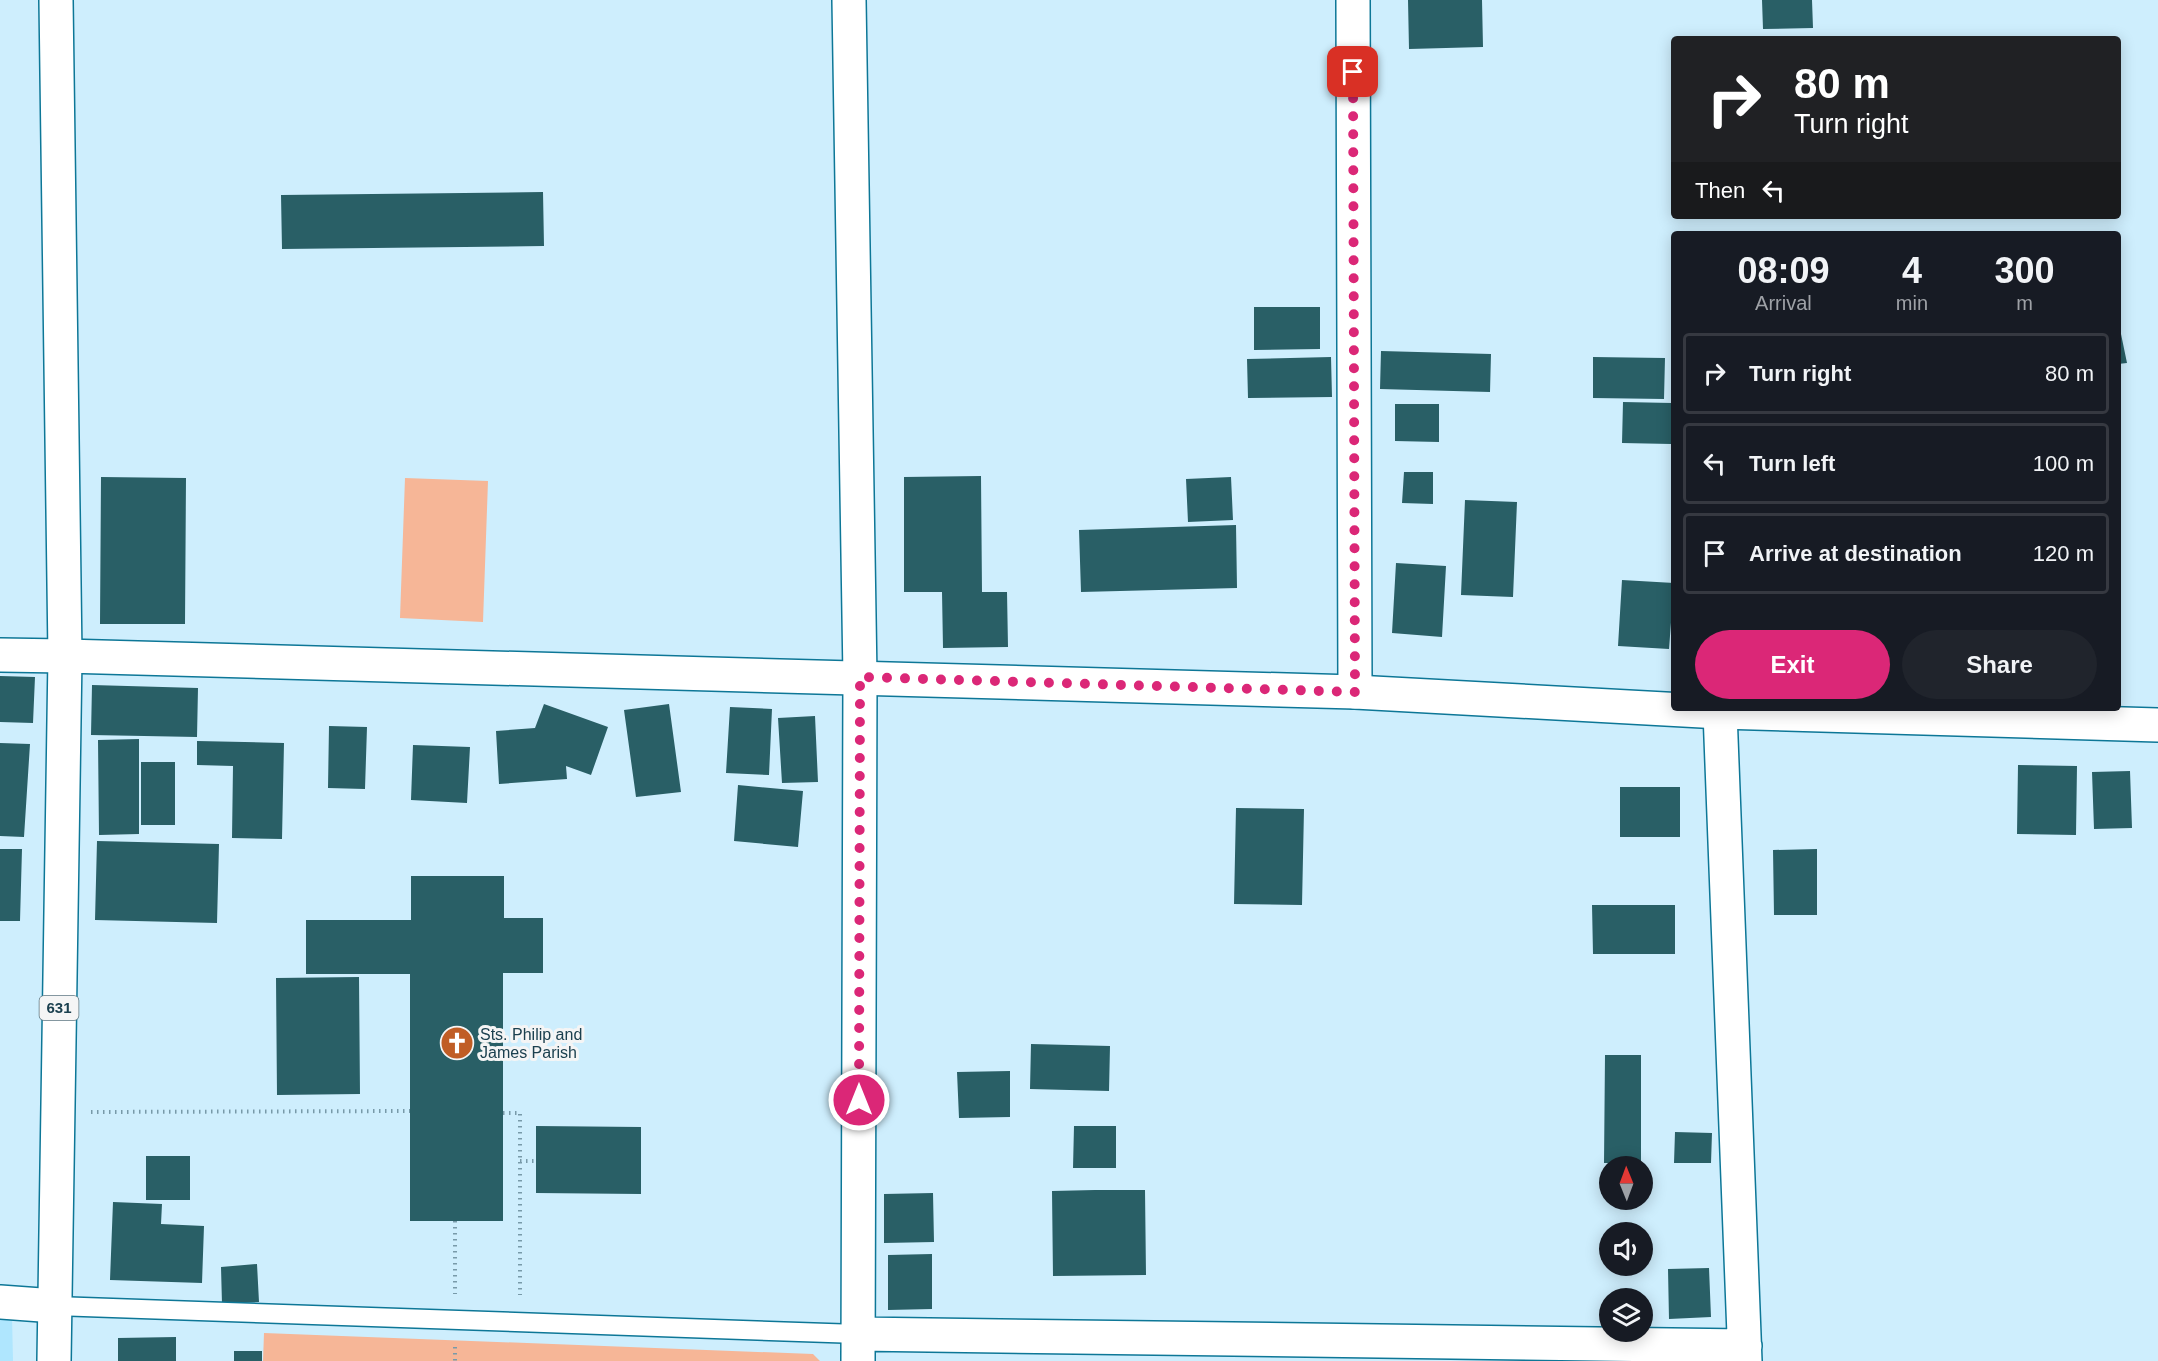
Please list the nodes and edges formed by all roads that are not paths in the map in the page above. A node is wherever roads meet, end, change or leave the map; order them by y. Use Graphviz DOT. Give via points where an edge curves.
graph roads {
  1 [pos="56,0"];
  2 [pos="849,0"];
  3 [pos="1353,0"];
  4 [pos="0,655"];
  5 [pos="65,656"];
  6 [pos="860,677"];
  7 [pos="1355,692"];
  8 [pos="1671,709"];
  9 [pos="1702,711"];
  10 [pos="1720,712"];
  11 [pos="2158,725"];
  12 [pos="0,1302"];
  13 [pos="55,1306"];
  14 [pos="858,1348"];
  15 [pos="1745,1353"];
  16 [pos="54,1361"];
  1 -- 5 [label="street"];
  2 -- 6 [label="street"];
  3 -- 7 [label="street"];
  4 -- 5 [label="street"];
  5 -- 6 [label="street"];
  5 -- 13 [label="street, 631"];
  6 -- 7 [label="street"];
  6 -- 14 [label="street"];
  7 -- 8 [label="street"];
  9 -- 10 [label="street"];
  10 -- 11 [label="street"];
  10 -- 15 [label="street"];
  12 -- 13 [label="street"];
  13 -- 14 [label="lane" via="520,1323"];
  13 -- 16 [label="street, 631"];
  14 -- 15 [label="street"];
}
